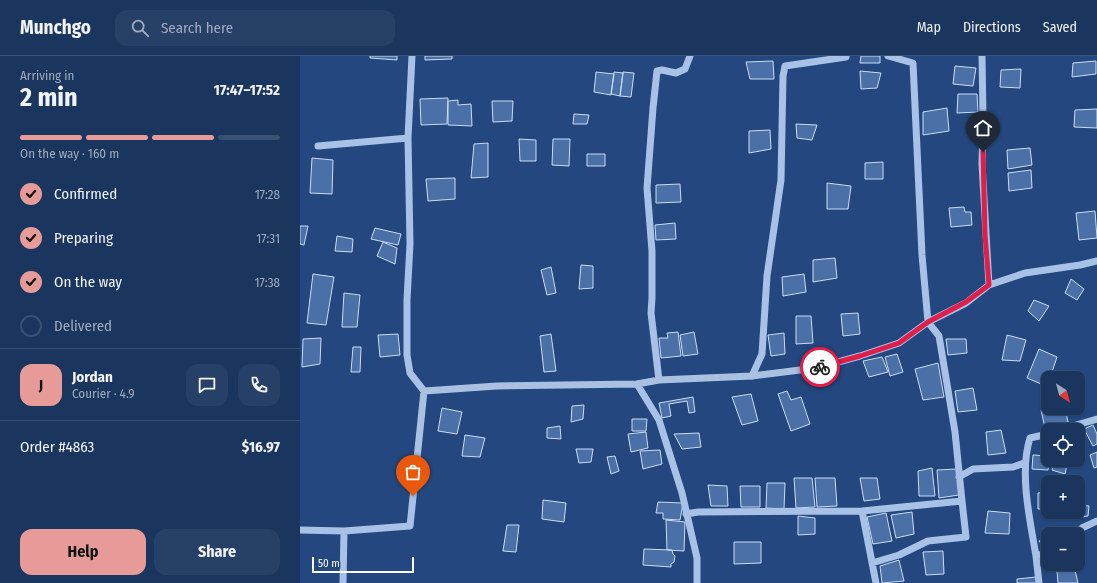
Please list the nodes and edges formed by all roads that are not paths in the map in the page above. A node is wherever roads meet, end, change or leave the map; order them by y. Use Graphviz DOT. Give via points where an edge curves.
graph roads {
  1 [pos="412,56"];
  2 [pos="690,56"];
  3 [pos="846,56"];
  4 [pos="888,56"];
  5 [pos="982,56"];
  6 [pos="408,138"];
  7 [pos="318,146"];
  8 [pos="1097,261"];
  9 [pos="989,285"];
  10 [pos="928,322"];
  11 [pos="752,376"];
  12 [pos="658,380"];
  13 [pos="637,384"];
  14 [pos="424,390"];
  15 [pos="1097,419"];
  16 [pos="1083,423"];
  17 [pos="1041,436"];
  18 [pos="1024,463"];
  19 [pos="959,478"];
  20 [pos="962,501"];
  21 [pos="862,511"];
  22 [pos="686,514"];
  23 [pos="1097,521"];
  24 [pos="1084,527"];
  25 [pos="300,530"];
  26 [pos="344,531"];
  27 [pos="1041,555"];
  28 [pos="1036,556"];
  29 [pos="872,563"];
  30 [pos="343,583"];
  31 [pos="697,583"];
  32 [pos="876,583"];
  33 [pos="1039,583"];
  1 -- 6 [label="street"];
  2 -- 12 [label="street" via="685,69 676,73 657,71 653,108 647,188 652,251 651,314"];
  3 -- 11 [label="street" via="785,66 781,180 767,276 762,354"];
  4 -- 10 [label="street" via="913,63 922,255"];
  5 -- 9 [label="street" via="982,164"];
  6 -- 7 [label="street"];
  6 -- 14 [label="street" via="410,244 407,355 410,373"];
  8 -- 9 [label="street" via="1025,273"];
  9 -- 10 [label="street" via="966,302"];
  10 -- 11 [label="street" via="899,343 860,356 816,368"];
  10 -- 19 [label="street" via="940,336 955,432"];
  11 -- 12 [label="street"];
  12 -- 13 [label="street"];
  13 -- 14 [label="street"];
  13 -- 22 [label="street" via="659,420"];
  14 -- 26 [label="street" via="410,526"];
  15 -- 16 [label="street"];
  17 -- 18 [label="street" via="1030,438"];
  18 -- 19 [label="street" via="1013,467 973,469"];
  18 -- 28 [label="street" via="1028,513"];
  19 -- 20 [label="street"];
  20 -- 21 [label="street"];
  20 -- 29 [label="street" via="966,538 928,541 899,555"];
  21 -- 22 [label="street"];
  21 -- 29 [label="street"];
  22 -- 31 [label="street" via="697,558"];
  23 -- 24 [label="street"];
  25 -- 26 [label="street"];
  26 -- 30 [label="street"];
  27 -- 28 [label="street"];
  28 -- 33 [label="street"];
  29 -- 32 [label="street"];
}
